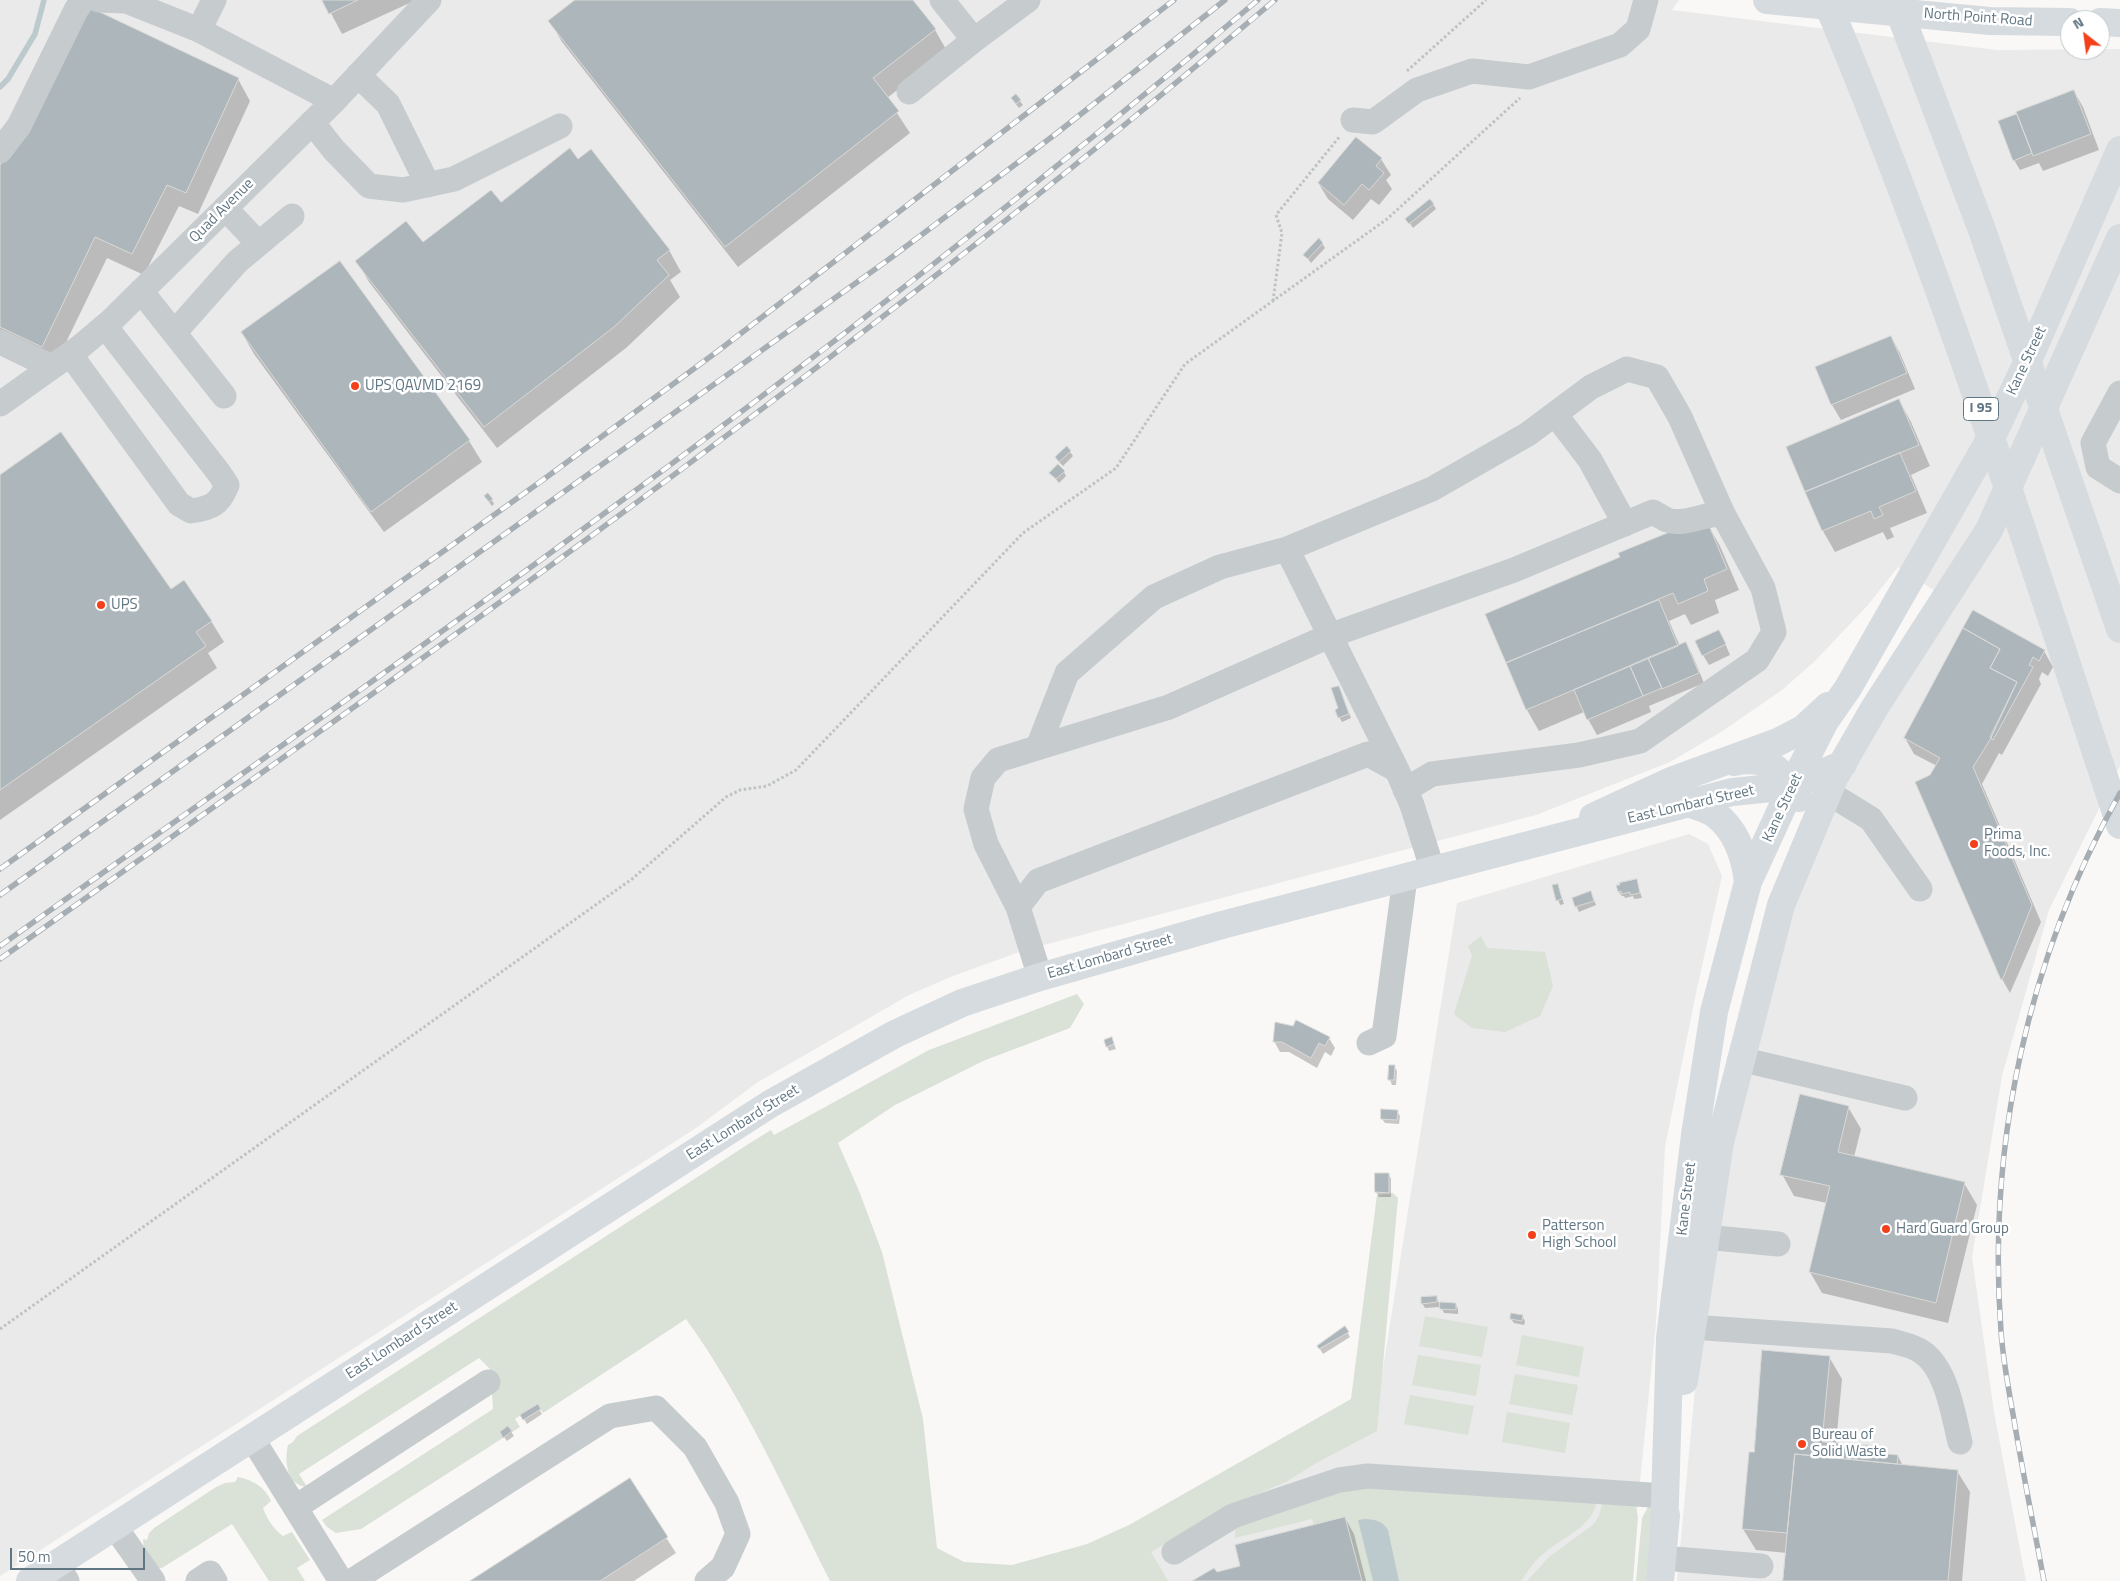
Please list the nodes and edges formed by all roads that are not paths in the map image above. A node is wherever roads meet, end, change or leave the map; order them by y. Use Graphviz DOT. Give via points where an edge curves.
graph roads {
  1 [pos="83,0"];
  2 [pos="99,0"];
  3 [pos="214,0"];
  4 [pos="429,0"];
  5 [pos="942,0"];
  6 [pos="1028,0"];
  7 [pos="1646,0"];
  8 [pos="1766,0"];
  9 [pos="1826,0"];
  10 [pos="1905,4"];
  11 [pos="2060,22"];
  12 [pos="199,30"];
  13 [pos="974,40"];
  14 [pos="358,76"];
  15 [pos="909,92"];
  16 [pos="334,101"];
  17 [pos="1353,120"];
  18 [pos="312,122"];
  19 [pos="560,126"];
  20 [pos="2120,150"];
  21 [pos="0,151"];
  22 [pos="428,185"];
  23 [pos="225,208"];
  24 [pos="292,216"];
  25 [pos="2120,238"];
  26 [pos="258,243"];
  27 [pos="141,291"];
  28 [pos="105,326"];
  29 [pos="174,333"];
  30 [pos="0,342"];
  31 [pos="61,361"];
  32 [pos="2120,393"];
  33 [pos="224,396"];
  34 [pos="0,404"];
  35 [pos="1555,414"];
  36 [pos="2120,481"];
  37 [pos="1723,514"];
  38 [pos="1625,524"];
  39 [pos="1287,550"];
  40 [pos="2120,629"];
  41 [pos="1329,636"];
  42 [pos="1848,688"];
  43 [pos="1038,747"];
  44 [pos="1843,764"];
  45 [pos="1719,765"];
  46 [pos="1792,786"];
  47 [pos="1404,788"];
  48 [pos="1827,792"];
  49 [pos="1691,804"];
  50 [pos="1814,822"];
  51 [pos="2120,824"];
  52 [pos="1537,844"];
  53 [pos="1433,871"];
  54 [pos="1405,878"];
  55 [pos="1748,882"];
  56 [pos="1920,889"];
  57 [pos="1018,907"];
  58 [pos="1040,978"];
  59 [pos="1370,1043"];
  60 [pos="1740,1058"];
  61 [pos="1905,1098"];
  62 [pos="1705,1237"];
  63 [pos="1778,1244"];
  64 [pos="1691,1327"];
  65 [pos="488,1382"];
  66 [pos="252,1438"];
  67 [pos="1960,1442"];
  68 [pos="1665,1496"];
  69 [pos="296,1507"];
  70 [pos="115,1527"];
  71 [pos="1174,1552"];
  72 [pos="1662,1557"];
  73 [pos="1761,1566"];
  74 [pos="62,1573"];
  75 [pos="30,1581"];
  76 [pos="153,1581"];
  77 [pos="198,1581"];
  78 [pos="215,1581"];
  79 [pos="341,1581"];
  80 [pos="352,1581"];
  81 [pos="707,1581"];
  1 -- 21 [label="street" via="20,126"];
  2 -- 12 [label="street" via="126,1"];
  3 -- 12 [label="street"];
  4 -- 14 [label="street, Quad Avenue"];
  5 -- 13 [label="street"];
  6 -- 13 [label="street"];
  7 -- 17 [label="street" via="1638,29 1620,45 1529,77 1472,71 1417,90 1374,122"];
  8 -- 10 [label="main road, North Point Road"];
  9 -- 51 [label="main road, I 95" via="1930,264"];
  10 -- 11 [label="main road, North Point Road" via="1990,22"];
  10 -- 40 [label="main road"];
  12 -- 16 [label="street"];
  13 -- 15 [label="street"];
  14 -- 16 [label="street, Quad Avenue"];
  14 -- 22 [label="street" via="388,104"];
  16 -- 18 [label="street, Quad Avenue"];
  18 -- 22 [label="street" via="369,186 403,190"];
  18 -- 23 [label="street, Quad Avenue"];
  19 -- 22 [label="street" via="454,179"];
  20 -- 42 [label="main road, Kane Street" via="2027,363 1992,434"];
  23 -- 26 [label="street"];
  23 -- 27 [label="street, Quad Avenue"];
  24 -- 26 [label="street"];
  25 -- 44 [label="main road, Kane Street" via="1989,530 1880,699"];
  26 -- 29 [label="street"];
  27 -- 28 [label="street, Quad Avenue"];
  27 -- 29 [label="street"];
  28 -- 31 [label="street, Quad Avenue"];
  28 -- 31 [label="street" via="219,473 227,485 222,498 208,508 191,511 179,504"];
  29 -- 33 [label="street"];
  30 -- 31 [label="street"];
  31 -- 34 [label="street, Quad Avenue"];
  32 -- 36 [label="street" via="2094,443 2098,467"];
  35 -- 37 [label="street" via="1591,387 1627,369 1657,377 1680,417"];
  35 -- 38 [label="street" via="1590,460"];
  35 -- 39 [label="street" via="1528,434 1432,489"];
  37 -- 38 [label="street" via="1669,520 1653,512"];
  37 -- 47 [label="street" via="1763,588 1774,632 1757,660 1640,741 1579,755 1432,774"];
  38 -- 41 [label="street" via="1514,570"];
  39 -- 41 [label="street"];
  39 -- 43 [label="street" via="1220,567 1154,597 1067,673"];
  41 -- 43 [label="street" via="1169,707"];
  41 -- 47 [label="street"];
  42 -- 45 [label="main road" via="1803,729"];
  42 -- 46 [label="main road, Kane Street" via="1825,721"];
  43 -- 57 [label="street" via="998,760 983,778 976,809 986,844"];
  44 -- 46 [label="main road, East Lombard Street"];
  44 -- 48 [label="main road, Kane Street"];
  45 -- 46 [label="main road" via="1762,760 1776,768"];
  45 -- 52 [label="main road, East Lombard Street" via="1671,781"];
  46 -- 49 [label="main road, East Lombard Street" via="1732,792"];
  46 -- 50 [label="main road"];
  46 -- 55 [label="main road, Kane Street"];
  47 -- 53 [label="street"];
  47 -- 57 [label="street" via="1368,754 1038,881"];
  48 -- 50 [label="main road, Kane Street"];
  48 -- 56 [label="street" via="1871,819"];
  49 -- 52 [label="main road, East Lombard Street"];
  49 -- 55 [label="main road" via="1716,814 1728,828 1741,847"];
  50 -- 60 [label="main road, Kane Street" via="1781,905"];
  52 -- 53 [label="main road, East Lombard Street"];
  53 -- 54 [label="main road, East Lombard Street"];
  54 -- 58 [label="main road, East Lombard Street" via="1222,925"];
  54 -- 59 [label="street" via="1384,1036"];
  55 -- 68 [label="main road, Kane Street" via="1714,1012 1695,1135 1670,1338"];
  57 -- 58 [label="street"];
  58 -- 66 [label="main road, East Lombard Street" via="962,1003 896,1034 770,1104"];
  60 -- 61 [label="street"];
  60 -- 62 [label="main road, Kane Street" via="1720,1142"];
  62 -- 63 [label="street"];
  62 -- 64 [label="main road, Kane Street"];
  64 -- 67 [label="street" via="1892,1341 1910,1346 1922,1352 1945,1384"];
  64 -- 72 [label="main road, Kane Street"];
  65 -- 69 [label="street"];
  66 -- 69 [label="street"];
  66 -- 70 [label="main road, East Lombard Street"];
  68 -- 71 [label="street" via="1368,1476 1326,1484 1233,1516"];
  68 -- 72 [label="main road, Kane Street"];
  69 -- 79 [label="street"];
  70 -- 74 [label="main road, East Lombard Street"];
  70 -- 76 [label="street"];
  72 -- 73 [label="street"];
  74 -- 75 [label="main road, East Lombard Street"];
  77 -- 78 [label="street" via="210,1573"];
  80 -- 81 [label="street" via="610,1416 656,1408 695,1447 727,1502 738,1534 723,1567"];
}
